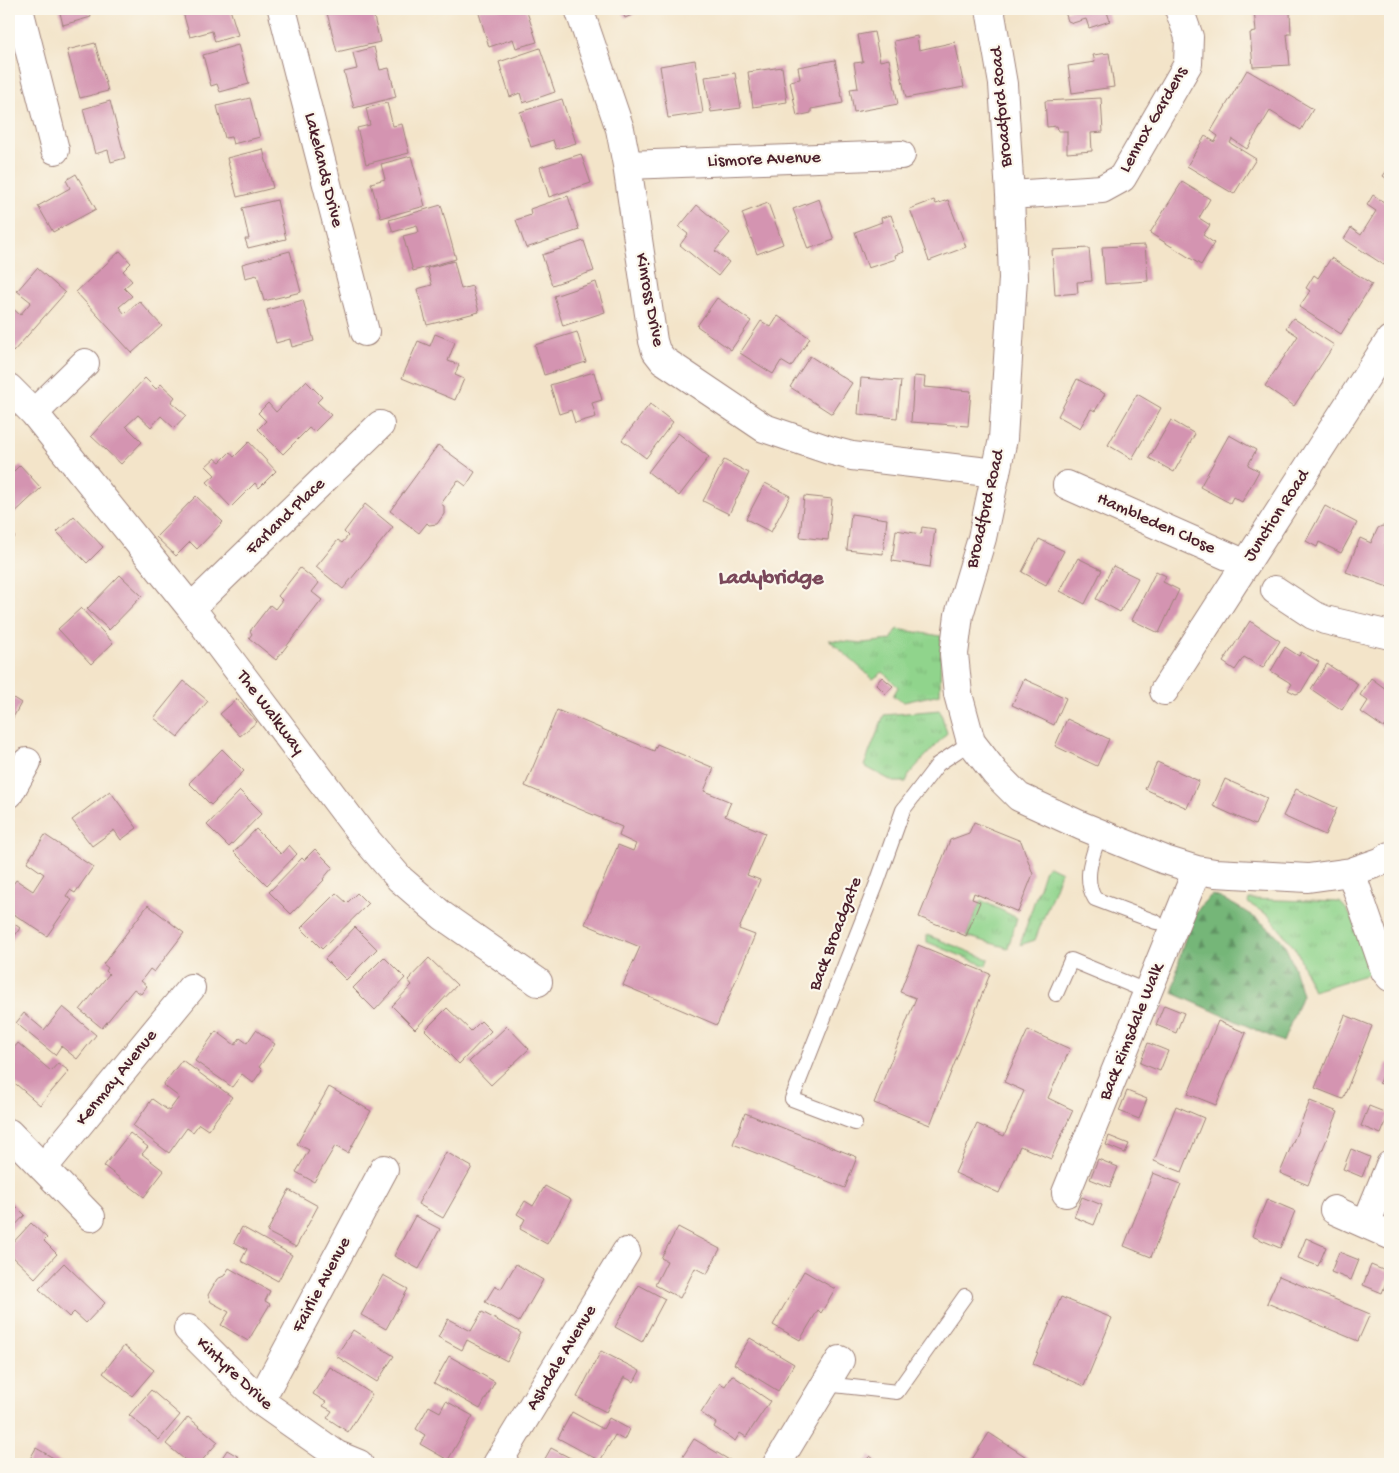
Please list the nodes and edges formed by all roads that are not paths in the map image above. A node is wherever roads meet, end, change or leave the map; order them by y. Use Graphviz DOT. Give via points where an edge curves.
graph roads {
  1 [pos="19,9"];
  2 [pos="282,9"];
  3 [pos="578,9"];
  4 [pos="990,9"];
  5 [pos="1179,9"];
  6 [pos="55,150"];
  7 [pos="901,155"];
  8 [pos="627,165"];
  9 [pos="1010,195"];
  10 [pos="365,332"];
  11 [pos="1390,340"];
  12 [pos="85,363"];
  13 [pos="9,388"];
  14 [pos="34,412"];
  15 [pos="380,425"];
  16 [pos="996,473"];
  17 [pos="1067,485"];
  18 [pos="1246,564"];
  19 [pos="1274,590"];
  20 [pos="191,608"];
  21 [pos="1390,635"];
  22 [pos="1164,692"];
  23 [pos="971,742"];
  24 [pos="27,762"];
  25 [pos="9,794"];
  26 [pos="1100,833"];
  27 [pos="1390,856"];
  28 [pos="1197,870"];
  29 [pos="1351,872"];
  30 [pos="1156,922"];
  31 [pos="1390,978"];
  32 [pos="538,982"];
  33 [pos="190,988"];
  34 [pos="1148,992"];
  35 [pos="1056,994"];
  36 [pos="855,1123"];
  37 [pos="9,1133"];
  38 [pos="1390,1165"];
  39 [pos="42,1168"];
  40 [pos="384,1169"];
  41 [pos="1066,1193"];
  42 [pos="1334,1210"];
  43 [pos="91,1217"];
  44 [pos="1366,1224"];
  45 [pos="1390,1235"];
  46 [pos="626,1252"];
  47 [pos="965,1296"];
  48 [pos="188,1329"];
  49 [pos="840,1360"];
  50 [pos="825,1384"];
  51 [pos="260,1402"];
  52 [pos="358,1464"];
  53 [pos="497,1464"];
  54 [pos="777,1464"];
  1 -- 6 [label="street"];
  2 -- 10 [label="street, Lakelands Drive"];
  3 -- 8 [label="street, Kinross Drive" via="620,129"];
  4 -- 9 [label="street, Broadford Road" via="1003,84"];
  5 -- 9 [label="street, Lennox Gardens" via="1189,37 1188,64 1122,178 1102,189"];
  7 -- 8 [label="street, Lismore Avenue"];
  8 -- 16 [label="street, Kinross Drive" via="653,341 663,360 764,428 852,456"];
  9 -- 16 [label="street, Broadford Road" via="1012,306 1002,439"];
  11 -- 18 [label="street, Junction Road"];
  12 -- 14 [label="street"];
  13 -- 14 [label="street, The Walkway"];
  14 -- 20 [label="street, The Walkway"];
  15 -- 20 [label="street, Farland Place"];
  16 -- 23 [label="street, Broadford Road" via="982,538 959,615 954,654 958,694"];
  17 -- 18 [label="street, Hambleden Close"];
  18 -- 22 [label="street, Junction Road"];
  19 -- 21 [label="street" via="1325,620"];
  20 -- 32 [label="street, The Walkway" via="363,836 400,878 442,916"];
  23 -- 26 [label="street, Broadford Road" via="994,773 1019,797"];
  23 -- 36 [label="lane, Back Broadgate" via="938,764 902,810 877,883 792,1099"];
  24 -- 25 [label="street"];
  26 -- 28 [label="street, Broadford Road"];
  26 -- 30 [label="lane" via="1088,884 1095,900"];
  27 -- 29 [label="street, Broadford Road"];
  28 -- 29 [label="street, Broadford Road" via="1308,878"];
  28 -- 34 [label="street, Back Rimsdale Walk"];
  29 -- 31 [label="street"];
  33 -- 39 [label="street, Kenmay Avenue"];
  34 -- 35 [label="lane" via="1071,960"];
  34 -- 41 [label="street, Back Rimsdale Walk"];
  37 -- 39 [label="street"];
  38 -- 44 [label="street"];
  39 -- 43 [label="street"];
  40 -- 51 [label="street, Fairlie Avenue"];
  42 -- 44 [label="street"];
  44 -- 45 [label="street"];
  46 -- 53 [label="street, Ashdale Avenue"];
  47 -- 50 [label="lane" via="897,1392"];
  48 -- 51 [label="street, Kintyre Drive"];
  49 -- 50 [label="street"];
  50 -- 54 [label="street"];
  51 -- 52 [label="street, Kintyre Drive" via="337,1455"];
}
